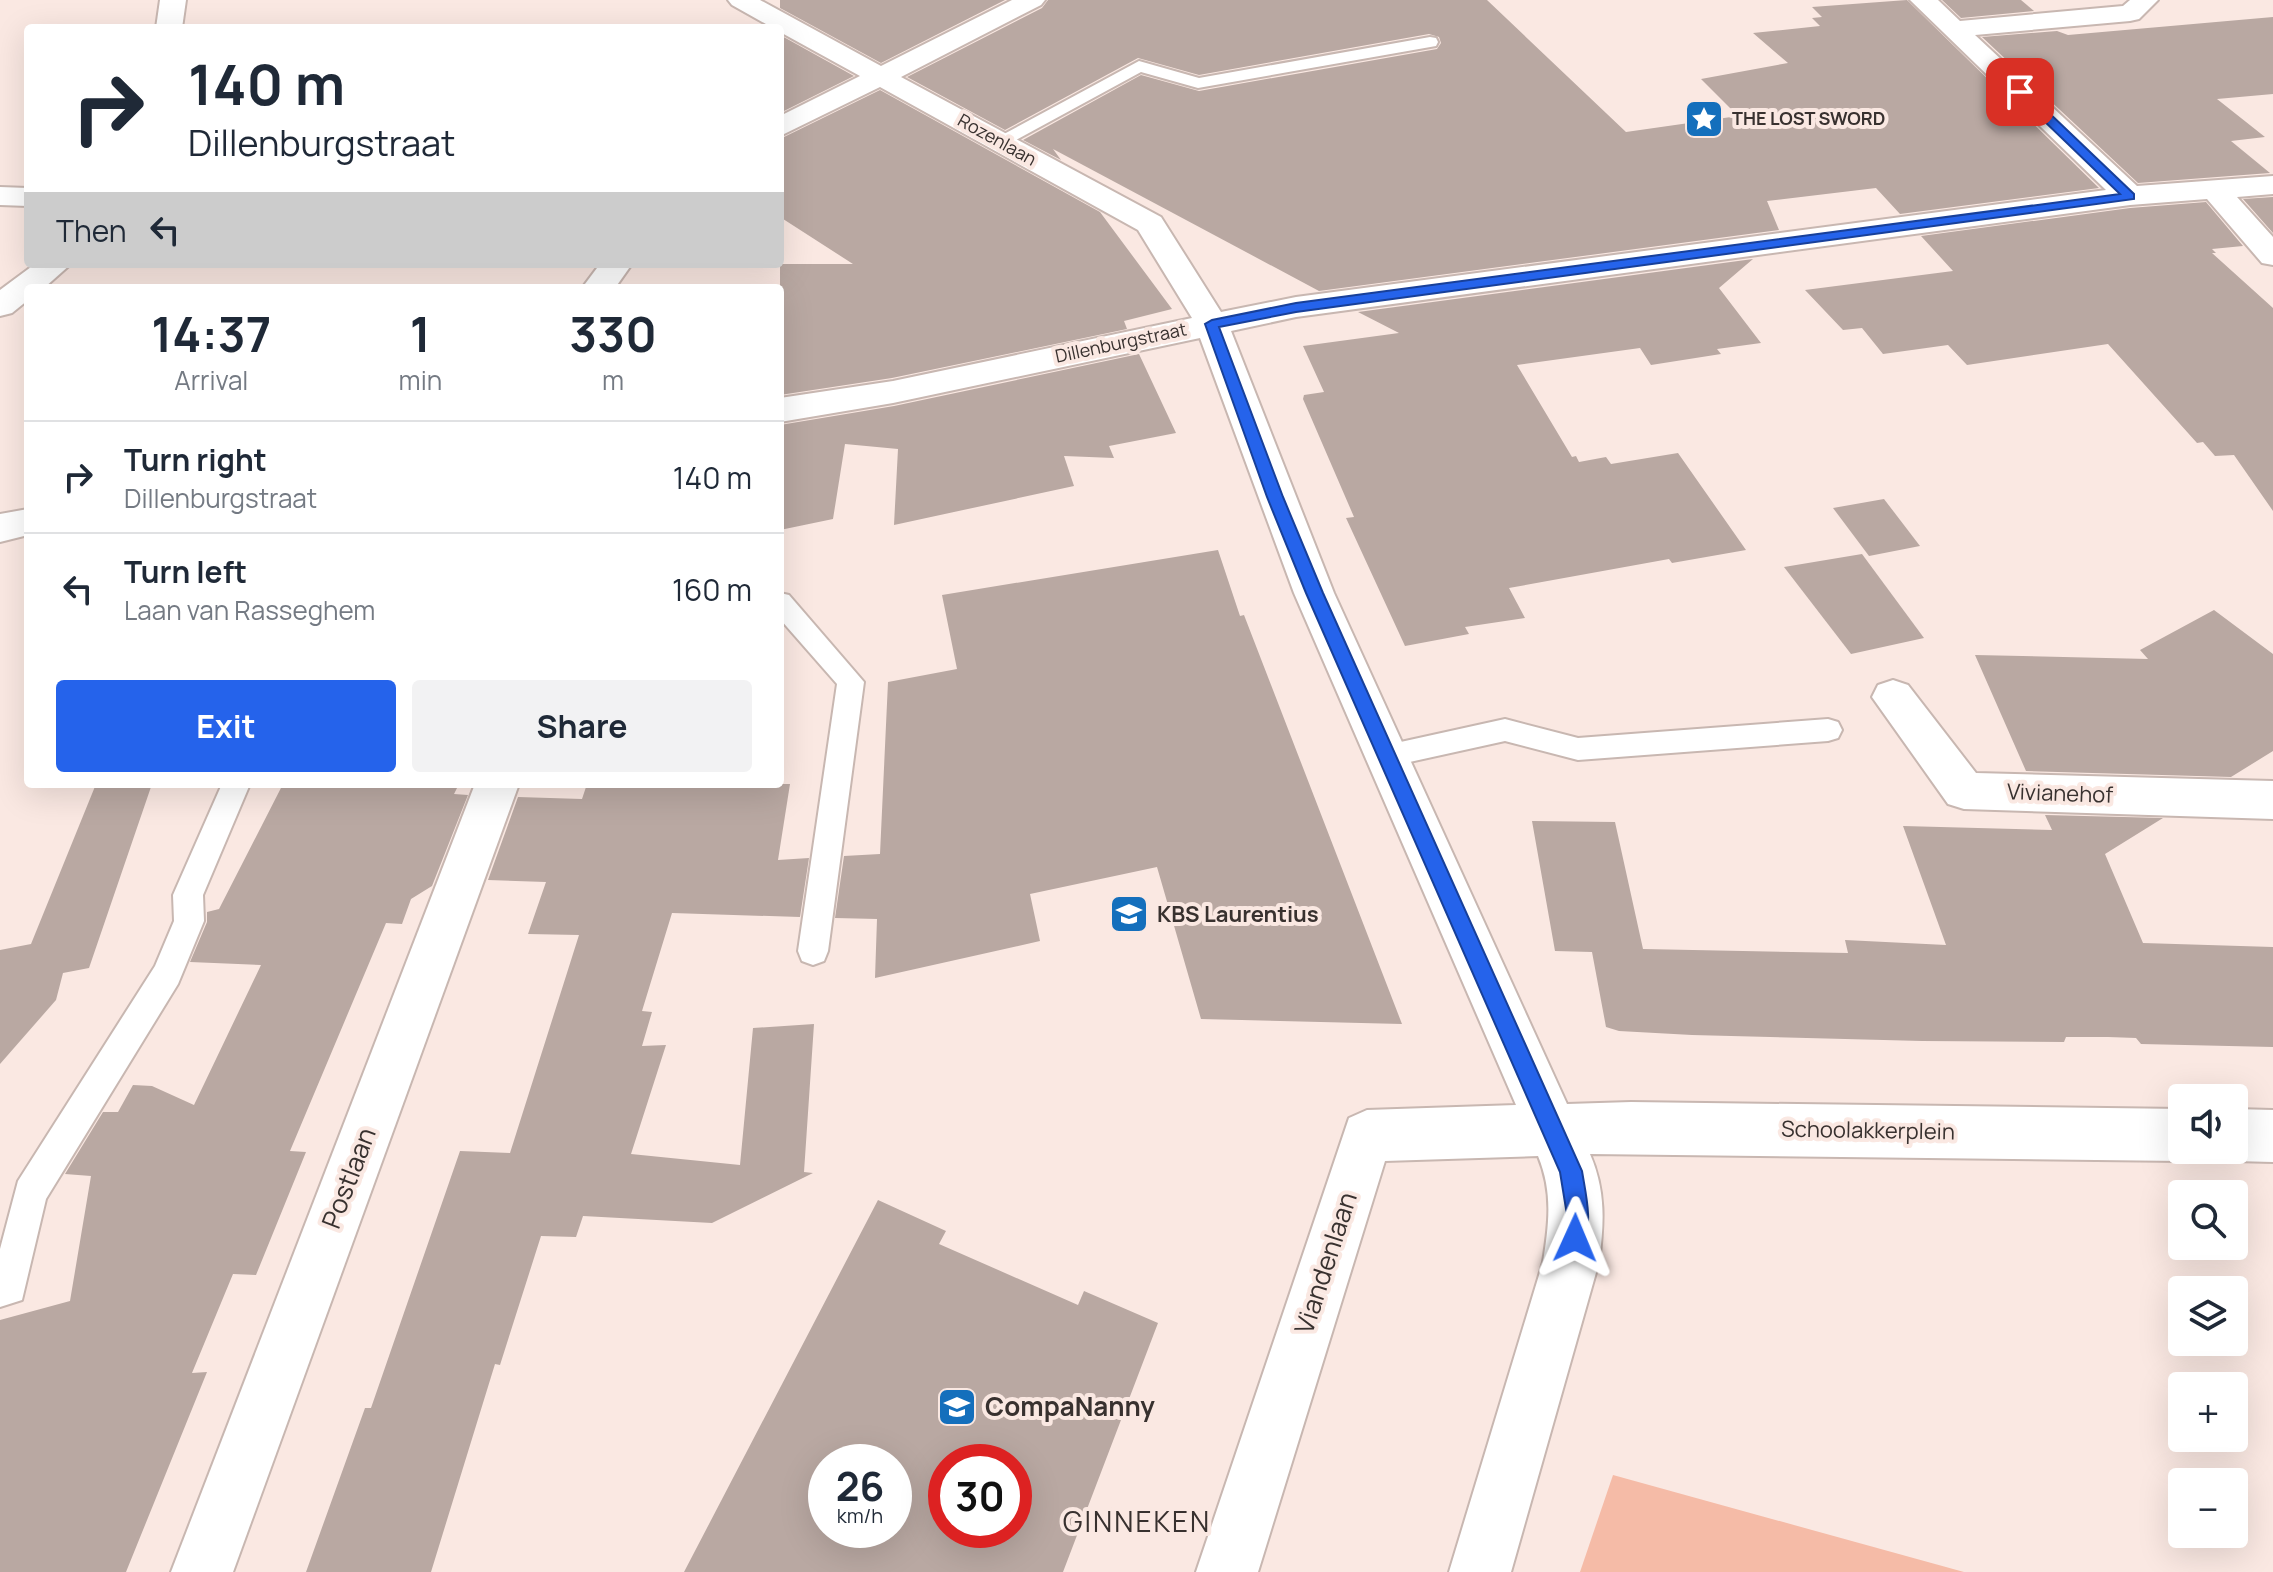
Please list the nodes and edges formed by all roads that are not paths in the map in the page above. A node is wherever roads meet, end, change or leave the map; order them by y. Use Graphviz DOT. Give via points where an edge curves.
graph roads {
  1 [pos="173,0"];
  2 [pos="741,0"];
  3 [pos="1032,0"];
  4 [pos="1923,0"];
  5 [pos="2145,0"];
  6 [pos="170,24"];
  7 [pos="1954,29"];
  8 [pos="1430,42"];
  9 [pos="884,76"];
  10 [pos="784,125"];
  11 [pos="1000,141"];
  12 [pos="2273,185"];
  13 [pos="2215,190"];
  14 [pos="0,196"];
  15 [pos="2130,196"];
  16 [pos="24,197"];
  17 [pos="2273,256"];
  18 [pos="50,268"];
  19 [pos="29,284"];
  20 [pos="24,288"];
  21 [pos="0,306"];
  22 [pos="1212,324"];
  23 [pos="784,409"];
  24 [pos="24,523"];
  25 [pos="0,528"];
  26 [pos="784,607"];
  27 [pos="1893,697"];
  28 [pos="1828,730"];
  29 [pos="1387,756"];
  30 [pos="234,788"];
  31 [pos="496,788"];
  32 [pos="2273,800"];
  33 [pos="813,951"];
  34 [pos="1553,1127"];
  35 [pos="2168,1135"];
  36 [pos="2248,1135"];
  37 [pos="2273,1136"];
  38 [pos="0,1289"];
  39 [pos="1231,1571"];
  40 [pos="202,1572"];
  41 [pos="1480,1572"];
  1 -- 6 [label="street"];
  2 -- 9 [label="street, Rozenlaan"];
  3 -- 9 [label="street"];
  4 -- 7 [label="street"];
  5 -- 7 [label="street" via="2130,13"];
  7 -- 15 [label="street"];
  8 -- 11 [label="lane" via="1198,83 1139,66"];
  9 -- 10 [label="street"];
  9 -- 11 [label="street, Rozenlaan"];
  11 -- 22 [label="street, Rozenlaan" via="1150,224"];
  12 -- 13 [label="street, Dillenburgstraat"];
  13 -- 15 [label="street, Dillenburgstraat"];
  13 -- 17 [label="street"];
  14 -- 16 [label="street"];
  15 -- 22 [label="street, Dillenburgstraat" via="1296,307"];
  18 -- 19 [label="street"];
  20 -- 21 [label="street"];
  22 -- 23 [label="street, Dillenburgstraat" via="893,392"];
  22 -- 29 [label="street" via="1275,497"];
  24 -- 25 [label="street"];
  26 -- 33 [label="lane" via="851,682"];
  27 -- 32 [label="street, Vivianehof" via="1964,791"];
  28 -- 29 [label="lane" via="1578,749 1505,730"];
  29 -- 34 [label="street"];
  30 -- 38 [label="lane" via="188,895 189,921 167,974 30,1193 9,1287"];
  31 -- 40 [label="street, Postlaan"];
  34 -- 35 [label="street, Schoolakkerplein"];
  34 -- 39 [label="street, Viandenlaan" via="1367,1136"];
  34 -- 41 [label="street" via="1571,1171 1578,1215 1571,1262"];
  36 -- 37 [label="street"];
}
